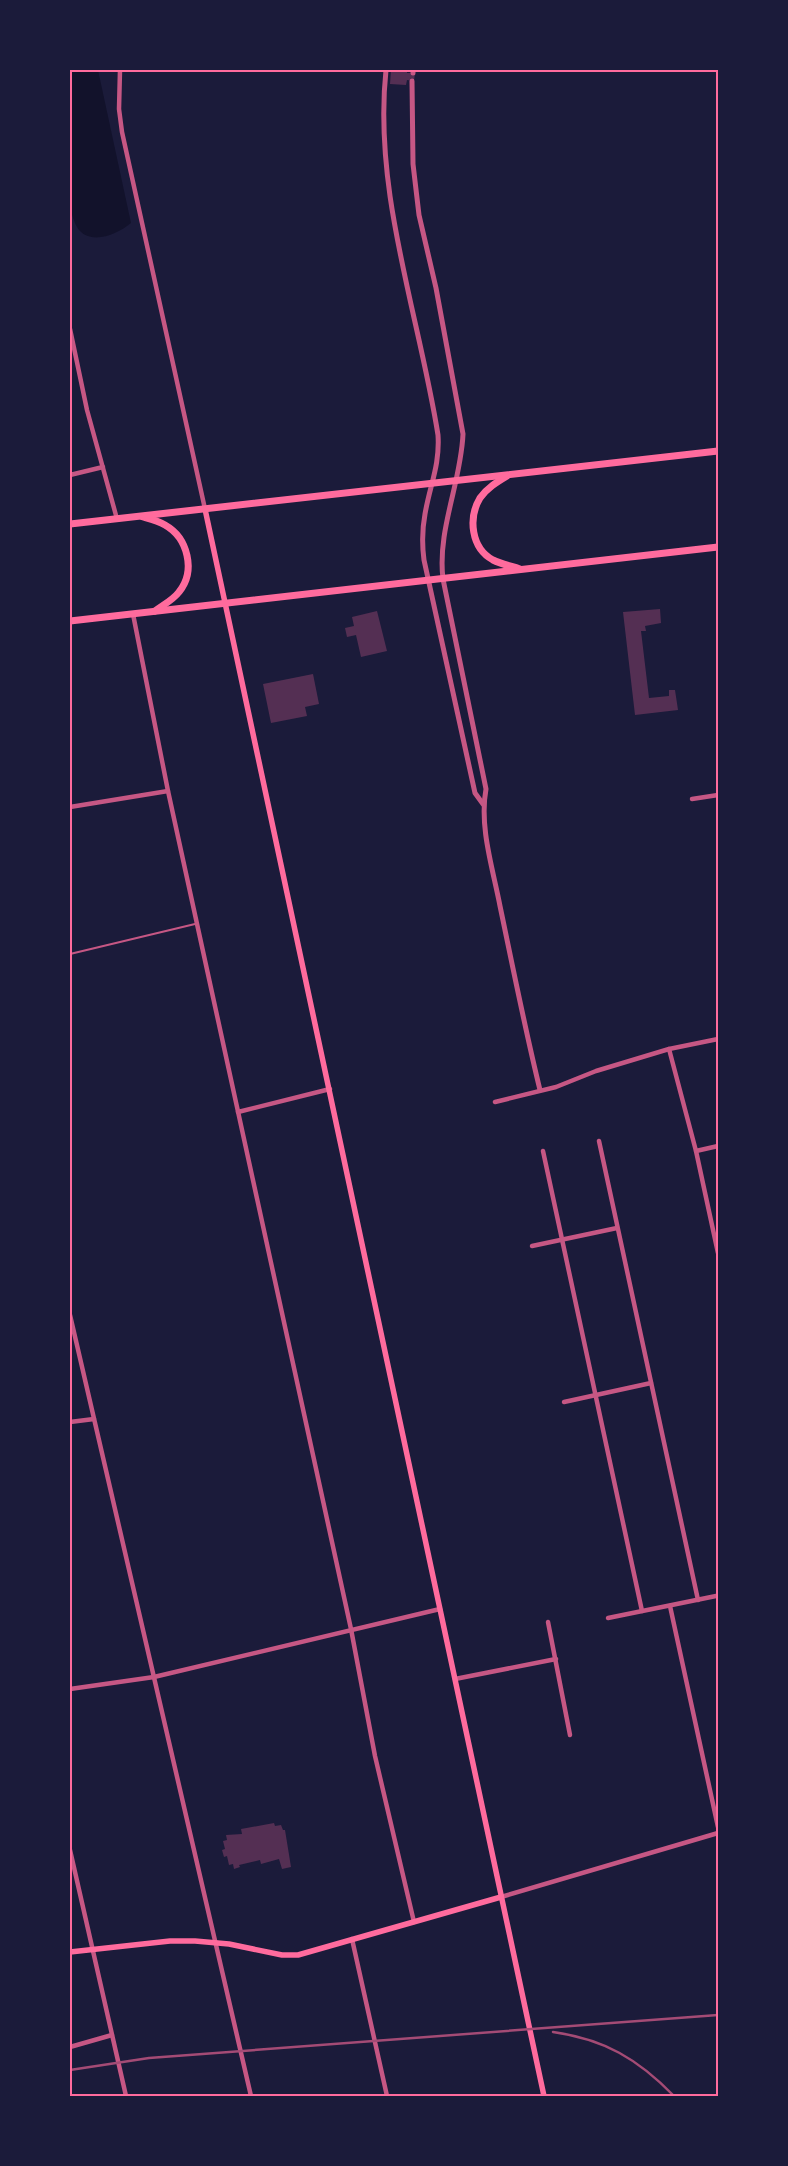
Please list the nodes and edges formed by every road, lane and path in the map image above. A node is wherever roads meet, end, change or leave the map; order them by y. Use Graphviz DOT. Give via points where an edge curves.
graph roads {
  1 [pos="120,70"];
  2 [pos="386,70"];
  3 [pos="412,81"];
  4 [pos="70,329"];
  5 [pos="71,335"];
  6 [pos="718,451"];
  7 [pos="103,467"];
  8 [pos="510,474"];
  9 [pos="70,475"];
  10 [pos="458,480"];
  11 [pos="433,483"];
  12 [pos="205,509"];
  13 [pos="141,516"];
  14 [pos="117,519"];
  15 [pos="70,524"];
  16 [pos="718,546"];
  17 [pos="522,570"];
  18 [pos="443,579"];
  19 [pos="428,581"];
  20 [pos="226,604"];
  21 [pos="152,612"];
  22 [pos="133,614"];
  23 [pos="70,621"];
  24 [pos="168,791"];
  25 [pos="718,795"];
  26 [pos="692,799"];
  27 [pos="483,804"];
  28 [pos="70,807"];
  29 [pos="197,923"];
  30 [pos="70,954"];
  31 [pos="718,1039"];
  32 [pos="670,1049"];
  33 [pos="330,1089"];
  34 [pos="540,1090"];
  35 [pos="495,1102"];
  36 [pos="238,1112"];
  37 [pos="599,1141"];
  38 [pos="718,1146"];
  39 [pos="544,1151"];
  40 [pos="696,1151"];
  41 [pos="617,1228"];
  42 [pos="562,1240"];
  43 [pos="532,1246"];
  44 [pos="718,1250"];
  45 [pos="70,1315"];
  46 [pos="651,1383"];
  47 [pos="595,1395"];
  48 [pos="564,1402"];
  49 [pos="94,1419"];
  50 [pos="70,1422"];
  51 [pos="716,1596"];
  52 [pos="698,1600"];
  53 [pos="670,1606"];
  54 [pos="440,1610"];
  55 [pos="642,1611"];
  56 [pos="608,1618"];
  57 [pos="548,1622"];
  58 [pos="351,1629"];
  59 [pos="556,1659"];
  60 [pos="154,1677"];
  61 [pos="455,1679"];
  62 [pos="70,1689"];
  63 [pos="570,1735"];
  64 [pos="718,1827"];
  65 [pos="718,1833"];
  66 [pos="70,1850"];
  67 [pos="501,1897"];
  68 [pos="414,1922"];
  69 [pos="352,1940"];
  70 [pos="215,1943"];
  71 [pos="92,1949"];
  72 [pos="70,1952"];
  73 [pos="112,2035"];
  74 [pos="70,2047"];
  75 [pos="126,2096"];
  76 [pos="251,2096"];
  77 [pos="387,2096"];
  78 [pos="544,2096"];
  1 -- 12 [label="street" via="122,132"];
  2 -- 11 [label="street" via="385,122 393,218 438,435 439,452"];
  3 -- 10 [label="street" via="413,164 419,215 464,434"];
  4 -- 5 [label="street"];
  5 -- 7 [label="street"];
  6 -- 8 [label="highway"];
  7 -- 9 [label="street"];
  7 -- 14 [label="street"];
  8 -- 10 [label="highway"];
  8 -- 17 [label="highway" via="490,486 481,497 474,510 474,534 484,552 493,560"];
  10 -- 11 [label="highway"];
  10 -- 18 [label="street" via="442,548"];
  11 -- 12 [label="highway"];
  11 -- 19 [label="street" via="422,527"];
  12 -- 13 [label="highway"];
  12 -- 20 [label="main road"];
  13 -- 14 [label="highway"];
  13 -- 21 [label="highway" via="165,524 174,532 188,558 188,570 180,591"];
  14 -- 15 [label="highway"];
  16 -- 17 [label="highway"];
  17 -- 18 [label="highway"];
  18 -- 19 [label="highway"];
  18 -- 27 [label="street" via="486,789"];
  19 -- 20 [label="highway"];
  19 -- 27 [label="street" via="475,793"];
  20 -- 21 [label="highway"];
  20 -- 33 [label="main road"];
  21 -- 22 [label="highway"];
  22 -- 23 [label="highway"];
  22 -- 24 [label="street"];
  24 -- 28 [label="street"];
  24 -- 29 [label="street"];
  25 -- 26 [label="street"];
  27 -- 34 [label="street" via="487,842 520,1012"];
  29 -- 30 [label="lane"];
  29 -- 36 [label="street"];
  31 -- 32 [label="street"];
  32 -- 34 [label="street"];
  32 -- 40 [label="street"];
  33 -- 36 [label="street"];
  33 -- 54 [label="main road"];
  34 -- 35 [label="street"];
  36 -- 58 [label="street"];
  37 -- 41 [label="street"];
  38 -- 40 [label="street"];
  39 -- 42 [label="street"];
  40 -- 44 [label="street"];
  41 -- 42 [label="street"];
  41 -- 46 [label="street"];
  42 -- 43 [label="street"];
  42 -- 47 [label="street"];
  45 -- 49 [label="street"];
  46 -- 47 [label="street"];
  46 -- 52 [label="street"];
  47 -- 48 [label="street"];
  47 -- 55 [label="street"];
  49 -- 50 [label="street"];
  49 -- 60 [label="street"];
  51 -- 52 [label="street"];
  52 -- 53 [label="street"];
  53 -- 55 [label="street"];
  53 -- 64 [label="street"];
  54 -- 58 [label="street"];
  54 -- 61 [label="main road"];
  55 -- 56 [label="street"];
  57 -- 59 [label="street"];
  58 -- 60 [label="street"];
  58 -- 68 [label="street" via="375,1756"];
  59 -- 61 [label="street"];
  59 -- 63 [label="street"];
  60 -- 62 [label="street"];
  60 -- 70 [label="street"];
  61 -- 67 [label="main road"];
  65 -- 67 [label="street"];
  66 -- 71 [label="street"];
  67 -- 68 [label="main road"];
  67 -- 78 [label="main road"];
  68 -- 69 [label="main road"];
  69 -- 70 [label="main road" via="298,1955"];
  69 -- 77 [label="street"];
  70 -- 71 [label="main road" via="170,1941"];
  70 -- 76 [label="street"];
  71 -- 72 [label="main road"];
  71 -- 73 [label="street"];
  73 -- 74 [label="street"];
  73 -- 75 [label="street"];
}
